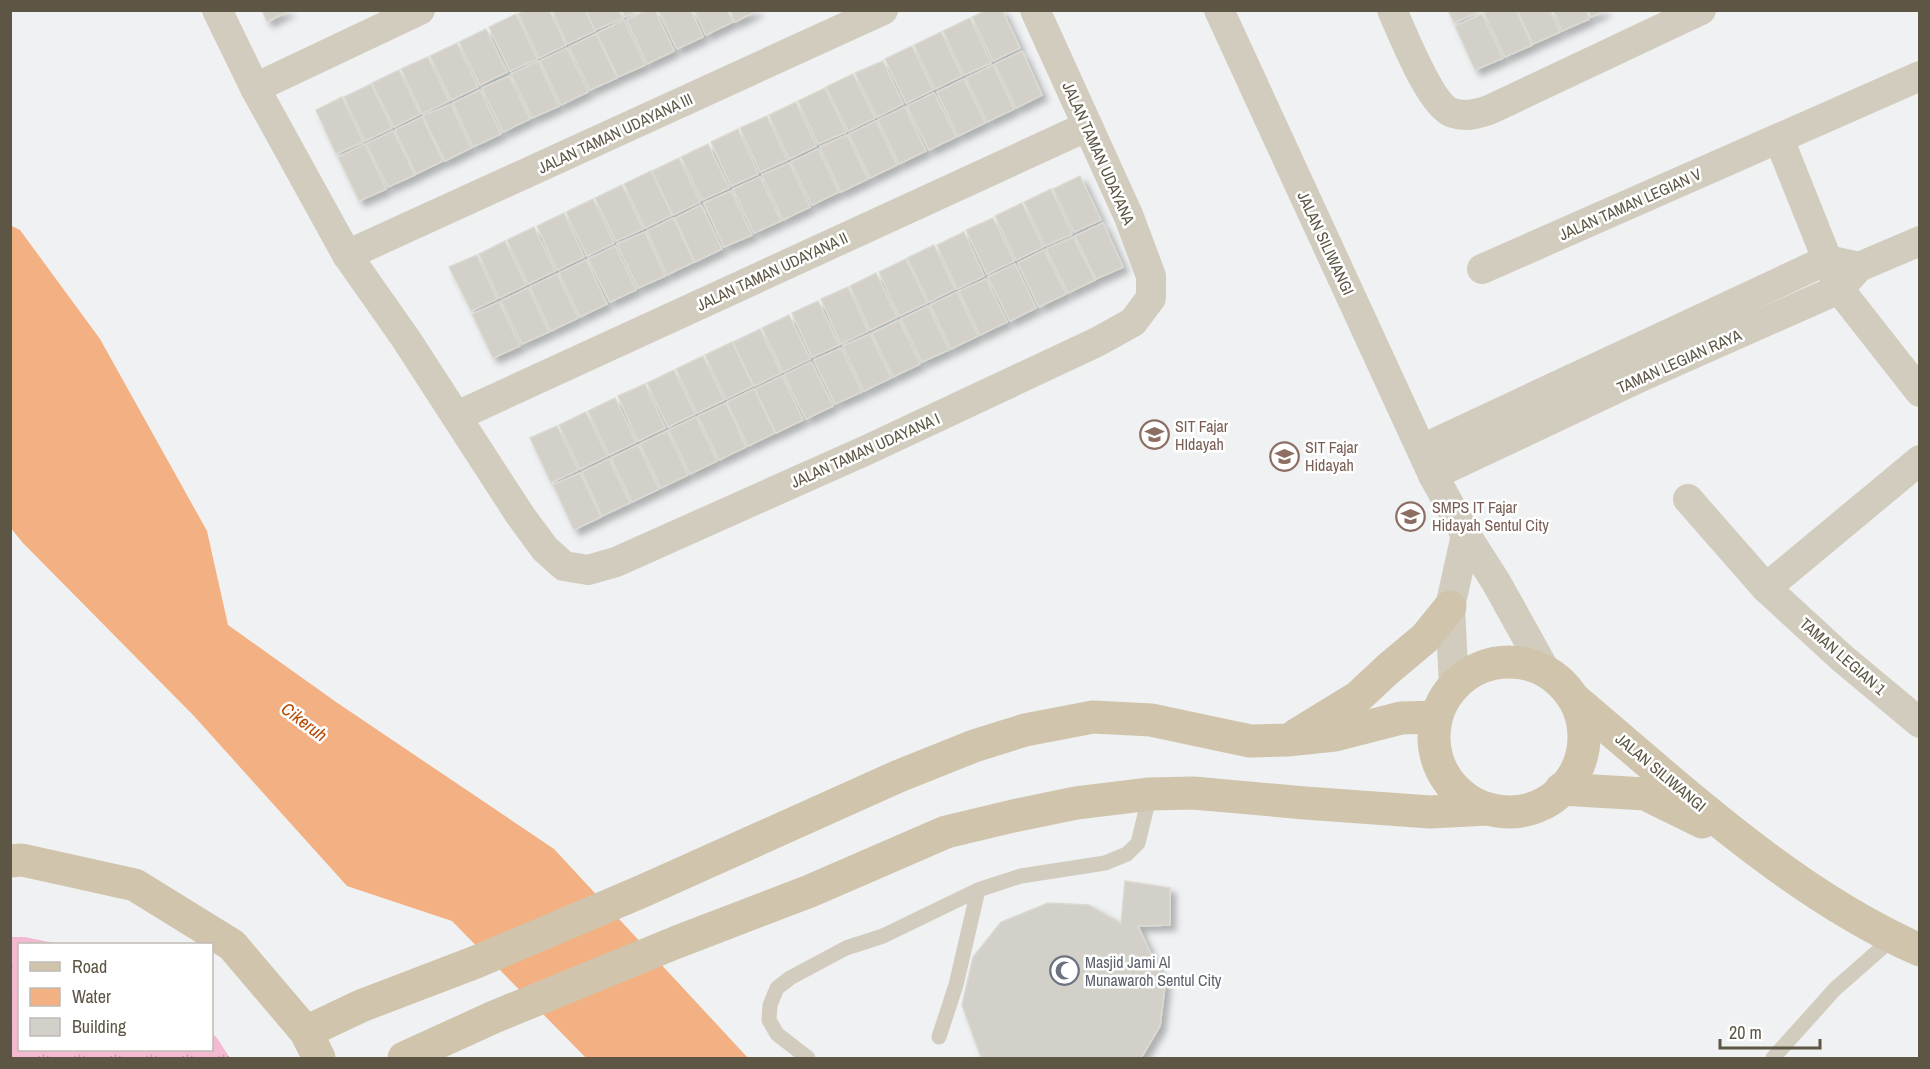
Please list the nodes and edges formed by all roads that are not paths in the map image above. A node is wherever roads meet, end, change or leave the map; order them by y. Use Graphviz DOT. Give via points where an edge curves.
graph roads {
  1 [pos="217,10"];
  2 [pos="420,10"];
  3 [pos="883,10"];
  4 [pos="1035,10"];
  5 [pos="1219,10"];
  6 [pos="1392,10"];
  7 [pos="1701,10"];
  8 [pos="1920,76"];
  9 [pos="255,88"];
  10 [pos="1088,126"];
  11 [pos="1779,139"];
  12 [pos="1920,241"];
  13 [pos="347,255"];
  14 [pos="1827,260"];
  15 [pos="1859,267"];
  16 [pos="1482,269"];
  17 [pos="1839,289"];
  18 [pos="1151,298"];
  19 [pos="1678,345"];
  20 [pos="1920,392"];
  21 [pos="457,416"];
  22 [pos="1920,460"];
  23 [pos="1427,462"];
  24 [pos="1688,499"];
  25 [pos="1466,535"];
  26 [pos="1767,588"];
  27 [pos="1450,607"];
  28 [pos="1546,672"];
  29 [pos="1454,686"];
  30 [pos="1574,699"];
  31 [pos="1436,717"];
  32 [pos="1920,723"];
  33 [pos="1287,741"];
  34 [pos="1562,789"];
  35 [pos="1150,794"];
  36 [pos="1489,809"];
  37 [pos="1749,845"];
  38 [pos="10,861"];
  39 [pos="978,890"];
  40 [pos="1906,944"];
  41 [pos="939,1037"];
  42 [pos="312,1045"];
  43 [pos="404,1059"];
  44 [pos="808,1059"];
  45 [pos="1773,1059"];
  1 -- 9 [label="street"];
  2 -- 9 [label="street"];
  3 -- 13 [label="street, JALAN TAMAN UDAYANA III"];
  4 -- 10 [label="street, JALAN TAMAN UDAYANA"];
  5 -- 23 [label="street, JALAN SILIWANGI"];
  6 -- 7 [label="street" via="1414,61 1440,104 1450,113 1469,116"];
  8 -- 11 [label="street, JALAN TAMAN LEGIAN V"];
  9 -- 13 [label="street"];
  10 -- 18 [label="street, JALAN TAMAN UDAYANA" via="1148,262"];
  10 -- 21 [label="street, JALAN TAMAN UDAYANA II"];
  11 -- 14 [label="street"];
  11 -- 16 [label="street, JALAN TAMAN LEGIAN V"];
  12 -- 15 [label="street, TAMAN LEGIAN RAYA"];
  13 -- 21 [label="street"];
  14 -- 15 [label="street"];
  14 -- 17 [label="street"];
  14 -- 19 [label="street"];
  15 -- 17 [label="street, TAMAN LEGIAN RAYA"];
  17 -- 19 [label="street, TAMAN LEGIAN RAYA"];
  17 -- 20 [label="street"];
  18 -- 21 [label="street, JALAN TAMAN UDAYANA I" via="1133,322 1097,342 869,449 616,562 588,570 564,566 545,549"];
  19 -- 23 [label="street"];
  22 -- 26 [label="street"];
  23 -- 25 [label="street, JALAN SILIWANGI"];
  24 -- 26 [label="street, TAMAN LEGIAN 1"];
  25 -- 27 [label="street"];
  25 -- 28 [label="street, JALAN SILIWANGI"];
  26 -- 32 [label="street, TAMAN LEGIAN 1"];
  27 -- 29 [label="street"];
  27 -- 33 [label="main road" via="1425,638 1358,697"];
  28 -- 29 [label="main road" via="1528,664 1488,665"];
  28 -- 30 [label="main road"];
  29 -- 31 [label="main road"];
  30 -- 34 [label="main road" via="1584,737 1581,756"];
  30 -- 37 [label="main road, JALAN SILIWANGI"];
  31 -- 33 [label="main road" via="1401,718 1335,735"];
  31 -- 36 [label="main road" via="1433,737 1443,774 1470,802"];
  33 -- 42 [label="main road" via="1250,741 1151,720 1093,717 1025,730 899,776 645,890 361,1006"];
  34 -- 36 [label="main road" via="1528,809"];
  34 -- 37 [label="main road, JALAN SILIWANGI" via="1645,794"];
  35 -- 36 [label="main road" via="1193,793 1430,812"];
  35 -- 39 [label="lane" via="1138,843 1127,854 1105,863 1021,876"];
  35 -- 43 [label="main road" via="1065,805 946,832 810,891 494,1017"];
  37 -- 40 [label="main road, JALAN SILIWANGI" via="1812,890"];
  38 -- 42 [label="main road" via="22,860 135,885 232,945"];
  39 -- 41 [label="lane" via="956,985"];
  39 -- 44 [label="lane" via="883,936 846,948 777,988 769,1020 777,1034"];
  40 -- 45 [label="lane" via="1835,989"];
}
